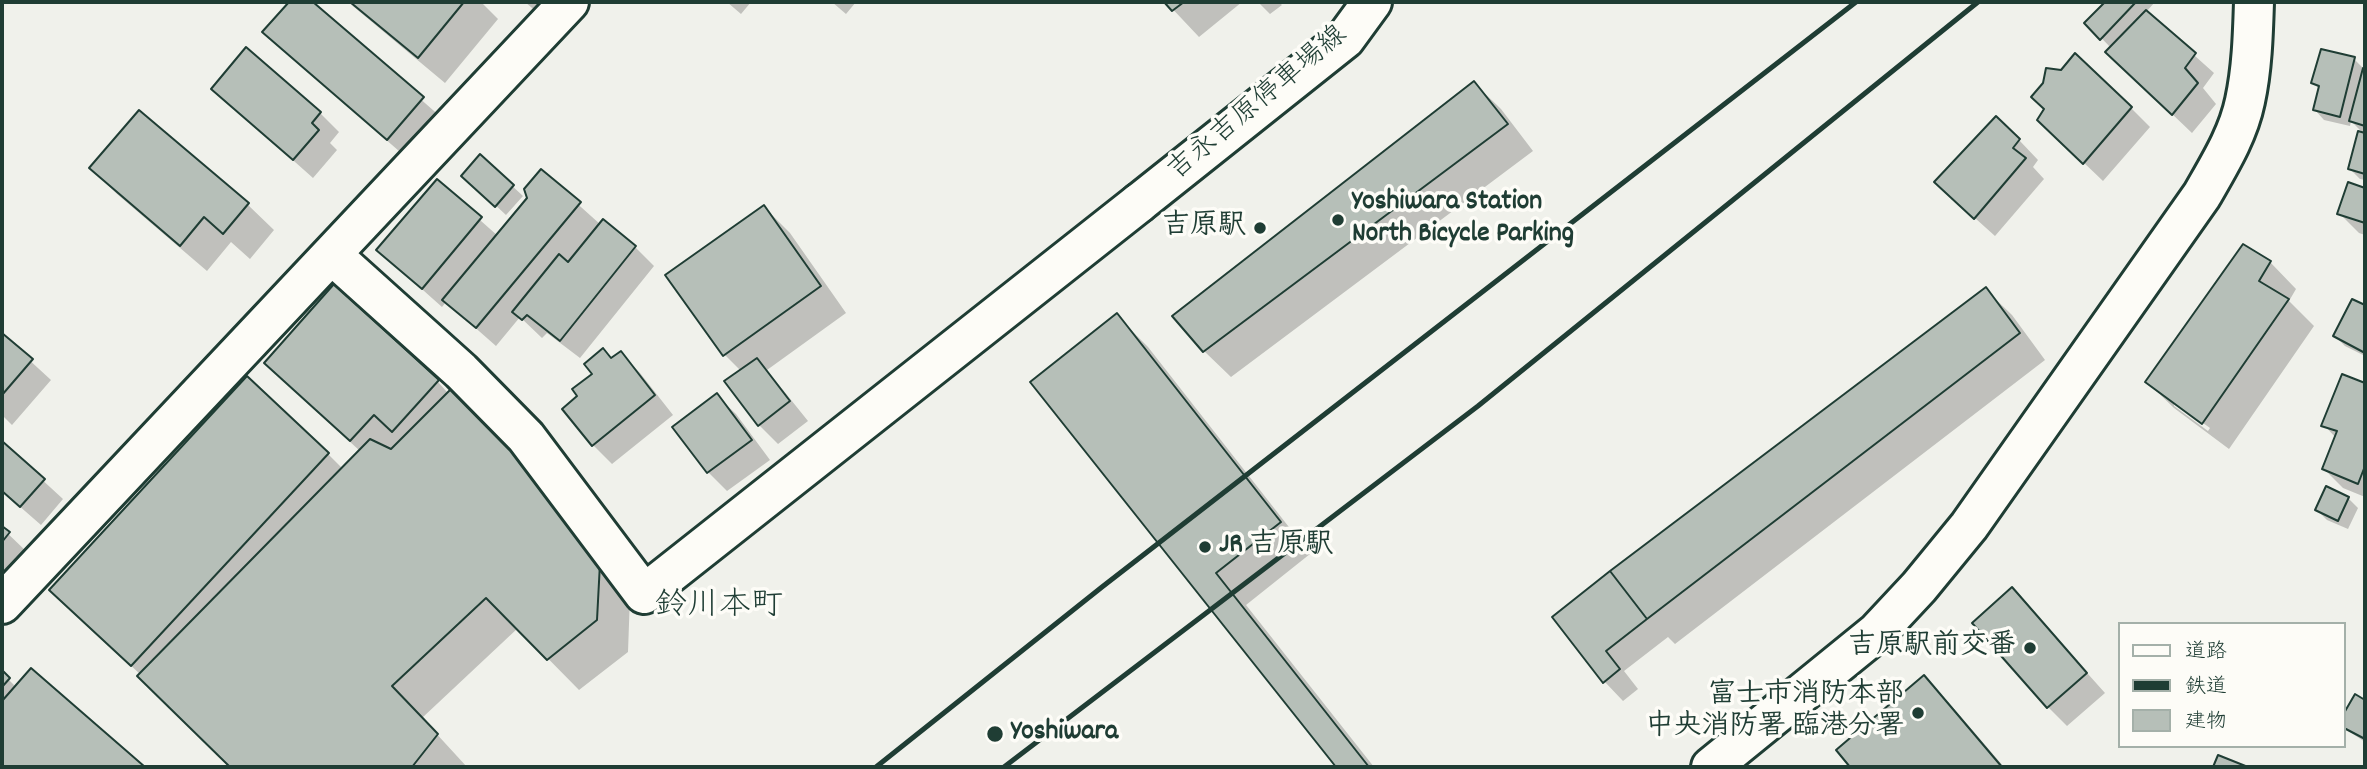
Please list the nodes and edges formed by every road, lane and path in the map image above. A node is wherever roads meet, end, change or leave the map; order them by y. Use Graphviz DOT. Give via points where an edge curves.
graph roads {
  1 [pos="569,2"];
  2 [pos="1372,2"];
  3 [pos="2255,2"];
  4 [pos="332,256"];
  5 [pos="2,604"];
  6 [pos="1711,767"];
  1 -- 4 [label="street"];
  2 -- 4 [label="street, 吉永吉原停車場線" via="1345,39 644,594 526,437 461,371"];
  3 -- 6 [label="street" via="2245,100 2224,157 2202,195 1969,526 1877,632"];
  4 -- 5 [label="street"];
}
